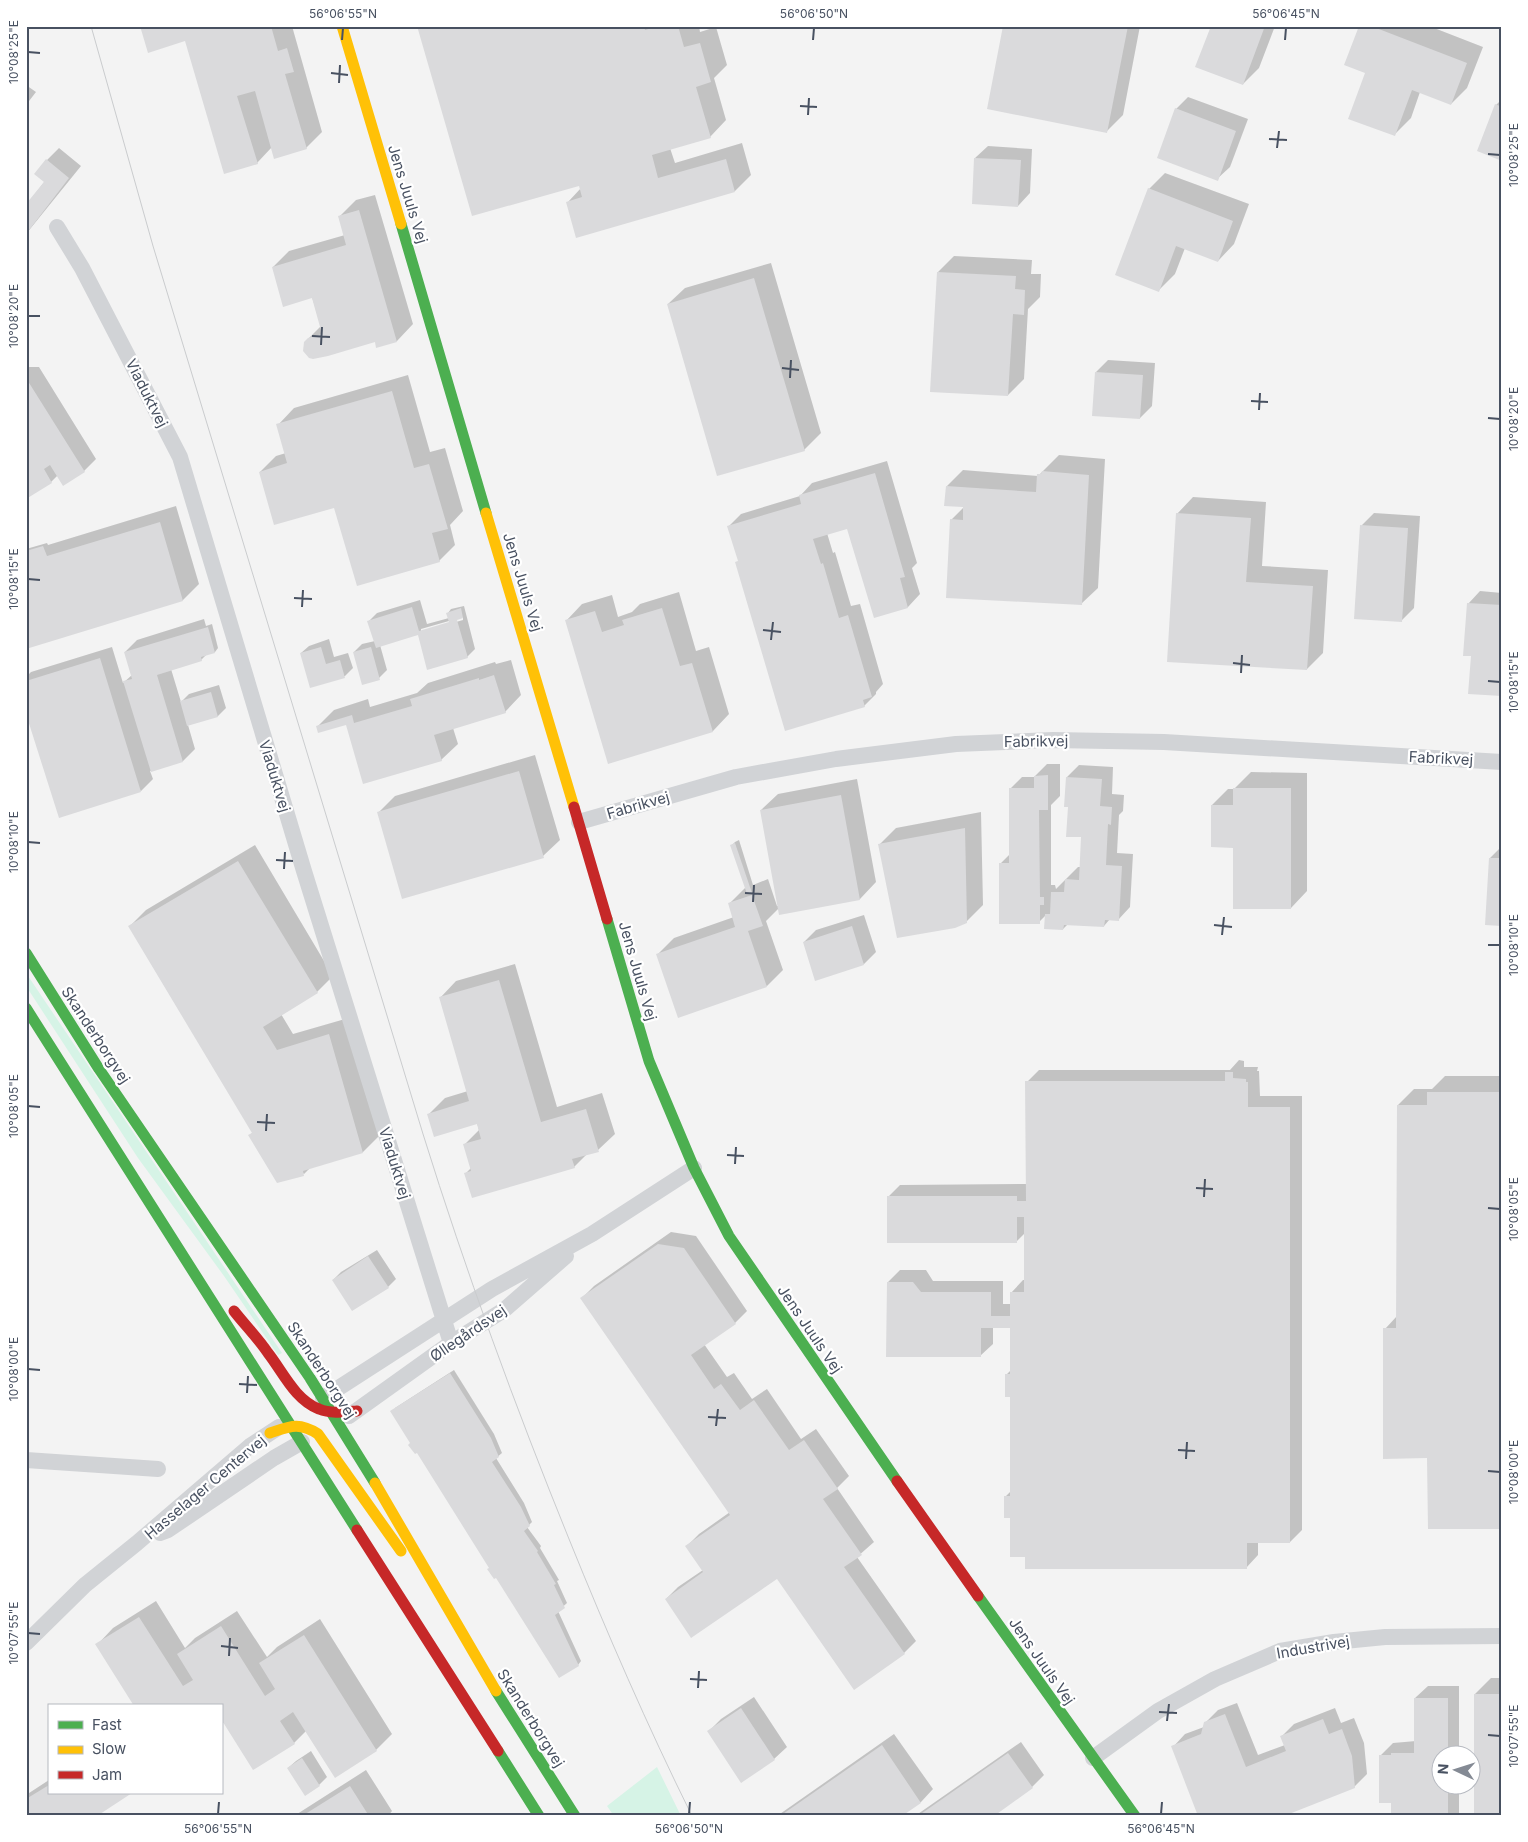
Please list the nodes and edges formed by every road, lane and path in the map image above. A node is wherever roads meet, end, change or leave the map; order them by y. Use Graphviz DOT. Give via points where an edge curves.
graph roads {
  1 [pos="342,26"];
  2 [pos="58,227"];
  3 [pos="1502,762"];
  4 [pos="579,822"];
  5 [pos="26,953"];
  6 [pos="26,1008"];
  7 [pos="694,1168"];
  8 [pos="170,1233"];
  9 [pos="592,1234"];
  10 [pos="444,1320"];
  11 [pos="451,1344"];
  12 [pos="302,1413"];
  13 [pos="335,1418"];
  14 [pos="318,1434"];
  15 [pos="302,1442"];
  16 [pos="26,1460"];
  17 [pos="158,1469"];
  18 [pos="137,1543"];
  19 [pos="1502,1636"];
  20 [pos="26,1643"];
  21 [pos="475,1654"];
  22 [pos="1093,1758"];
  23 [pos="539,1816"];
  24 [pos="575,1816"];
  25 [pos="1135,1816"];
  1 -- 4 [label="main road, Jens Juuls Vej"];
  2 -- 10 [label="street, Viaduktvej" via="180,456 304,871"];
  3 -- 4 [label="street, Fabrikvej" via="1164,742 1053,740 956,744 836,759 736,777"];
  4 -- 7 [label="main road, Jens Juuls Vej" via="649,1061"];
  5 -- 12 [label="main road, Skanderborgvej" via="105,1076"];
  6 -- 8 [label="main road, Skanderborgvej"];
  7 -- 9 [label="street, Øllegårdsvej"];
  7 -- 22 [label="main road, Jens Juuls Vej" via="729,1236 800,1342"];
  8 -- 12 [label="main road, Skanderborgvej"];
  8 -- 12 [label="main road" via="273,1359 294,1389"];
  9 -- 10 [label="street, Øllegårdsvej"];
  9 -- 11 [label="street, Øllegårdsvej" via="504,1310"];
  10 -- 11 [label="street, Viaduktvej"];
  10 -- 12 [label="street, Øllegårdsvej"];
  11 -- 13 [label="street, Øllegårdsvej" via="357,1411"];
  12 -- 13 [label="main road, Skanderborgvej"];
  12 -- 14 [label="main road" via="307,1427"];
  12 -- 15 [label="main road, Skanderborgvej"];
  12 -- 18 [label="street, Hasselager Centervej" via="250,1446"];
  13 -- 14 [label="main road, Hasselager Centervej"];
  13 -- 21 [label="main road, Skanderborgvej"];
  14 -- 15 [label="main road, Hasselager Centervej"];
  14 -- 21 [label="main road"];
  15 -- 18 [label="street, Hasselager Centervej" via="168,1530"];
  15 -- 23 [label="main road, Skanderborgvej"];
  16 -- 17 [label="street"];
  18 -- 20 [label="street, Hasselager Centervej" via="86,1585"];
  19 -- 22 [label="street, Industrivej" via="1385,1637 1280,1651 1216,1679 1158,1711"];
  21 -- 24 [label="main road, Skanderborgvej"];
  22 -- 25 [label="main road, Jens Juuls Vej"];
}
